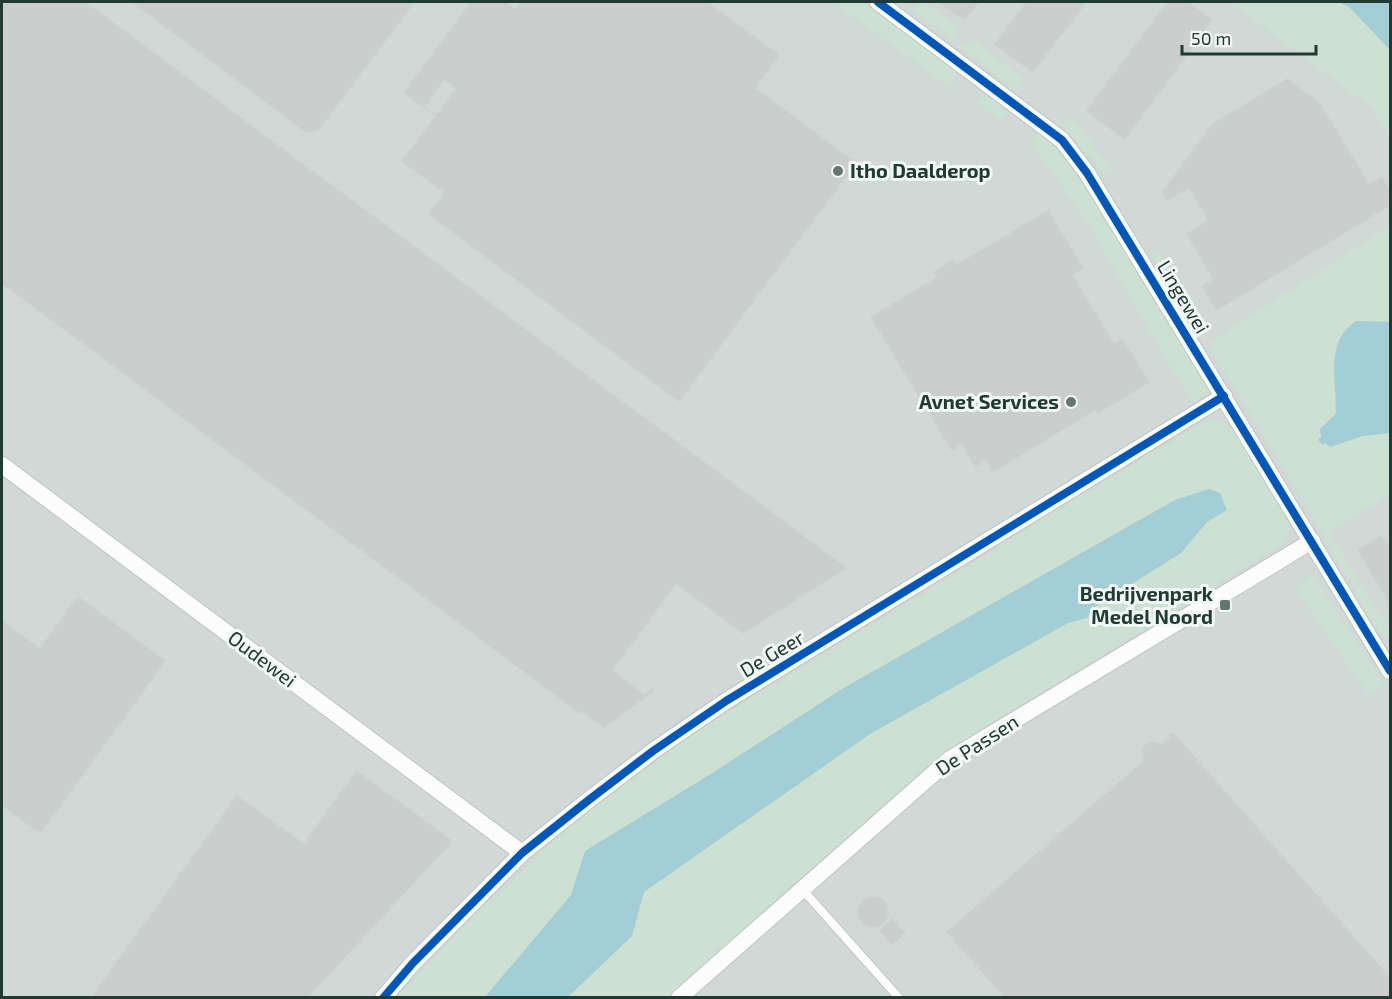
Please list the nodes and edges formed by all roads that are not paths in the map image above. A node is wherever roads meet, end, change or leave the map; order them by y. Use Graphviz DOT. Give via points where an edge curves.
graph roads {
  1 [pos="878,2"];
  2 [pos="1224,396"];
  3 [pos="2,465"];
  4 [pos="1312,542"];
  5 [pos="1390,671"];
  6 [pos="522,853"];
  7 [pos="801,889"];
  8 [pos="383,998"];
  9 [pos="680,998"];
  10 [pos="899,998"];
  1 -- 2 [label="street, Lingewei" via="1062,140 1087,172"];
  2 -- 4 [label="street, Lingewei"];
  2 -- 6 [label="street, De Geer" via="726,701 635,765"];
  3 -- 6 [label="street, Oudewei"];
  4 -- 5 [label="street, Lingewei"];
  4 -- 7 [label="street, De Passen" via="950,759"];
  6 -- 8 [label="street, De Geer"];
  7 -- 9 [label="street, De Passen"];
  7 -- 10 [label="lane"];
}
